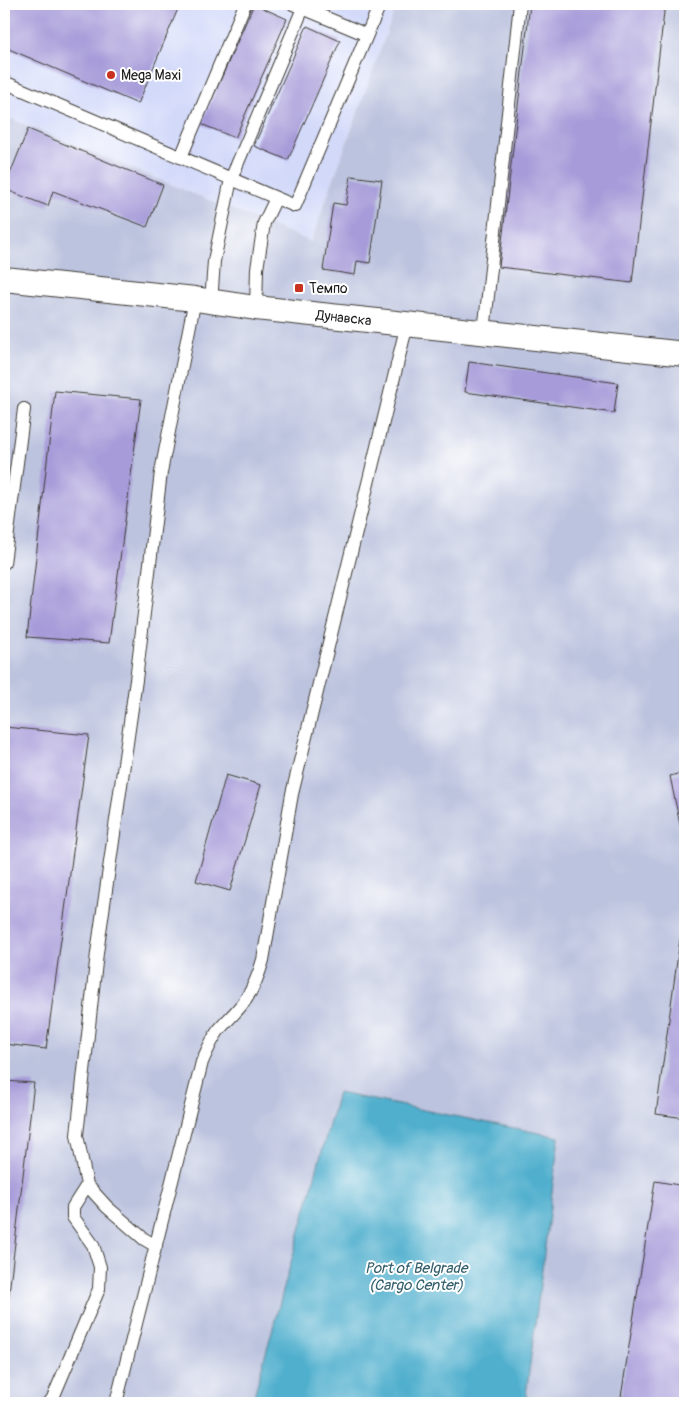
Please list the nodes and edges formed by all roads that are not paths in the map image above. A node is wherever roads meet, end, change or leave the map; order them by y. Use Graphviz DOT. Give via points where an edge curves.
graph roads {
  1 [pos="245,4"];
  2 [pos="380,4"];
  3 [pos="520,4"];
  4 [pos="298,6"];
  5 [pos="367,35"];
  6 [pos="4,82"];
  7 [pos="181,157"];
  8 [pos="231,179"];
  9 [pos="276,198"];
  10 [pos="4,279"];
  11 [pos="203,301"];
  12 [pos="256,308"];
  13 [pos="407,324"];
  14 [pos="484,332"];
  15 [pos="685,354"];
  16 [pos="24,409"];
  17 [pos="4,563"];
  18 [pos="87,1185"];
  19 [pos="156,1246"];
  20 [pos="48,1403"];
  21 [pos="116,1403"];
  1 -- 7 [label="lane"];
  2 -- 5 [label="lane"];
  3 -- 14 [label="lane"];
  4 -- 5 [label="lane"];
  4 -- 8 [label="lane"];
  5 -- 9 [label="lane" via="295,206"];
  6 -- 7 [label="lane"];
  7 -- 8 [label="lane"];
  8 -- 9 [label="lane"];
  8 -- 11 [label="lane"];
  9 -- 12 [label="lane" via="264,223 257,269"];
  10 -- 11 [label="street, Дунавска"];
  11 -- 12 [label="street, Дунавска"];
  11 -- 18 [label="lane" via="160,472 136,680 97,953 77,1135"];
  12 -- 13 [label="street, Дунавска"];
  13 -- 14 [label="street, Дунавска"];
  13 -- 19 [label="lane" via="292,794 264,960 247,998 219,1030 202,1062"];
  14 -- 15 [label="street, Дунавска"];
  16 -- 17 [label="lane"];
  18 -- 19 [label="lane" via="107,1207"];
  18 -- 20 [label="lane" via="73,1207 73,1217 93,1244 100,1267 98,1289"];
  19 -- 21 [label="lane"];
}
